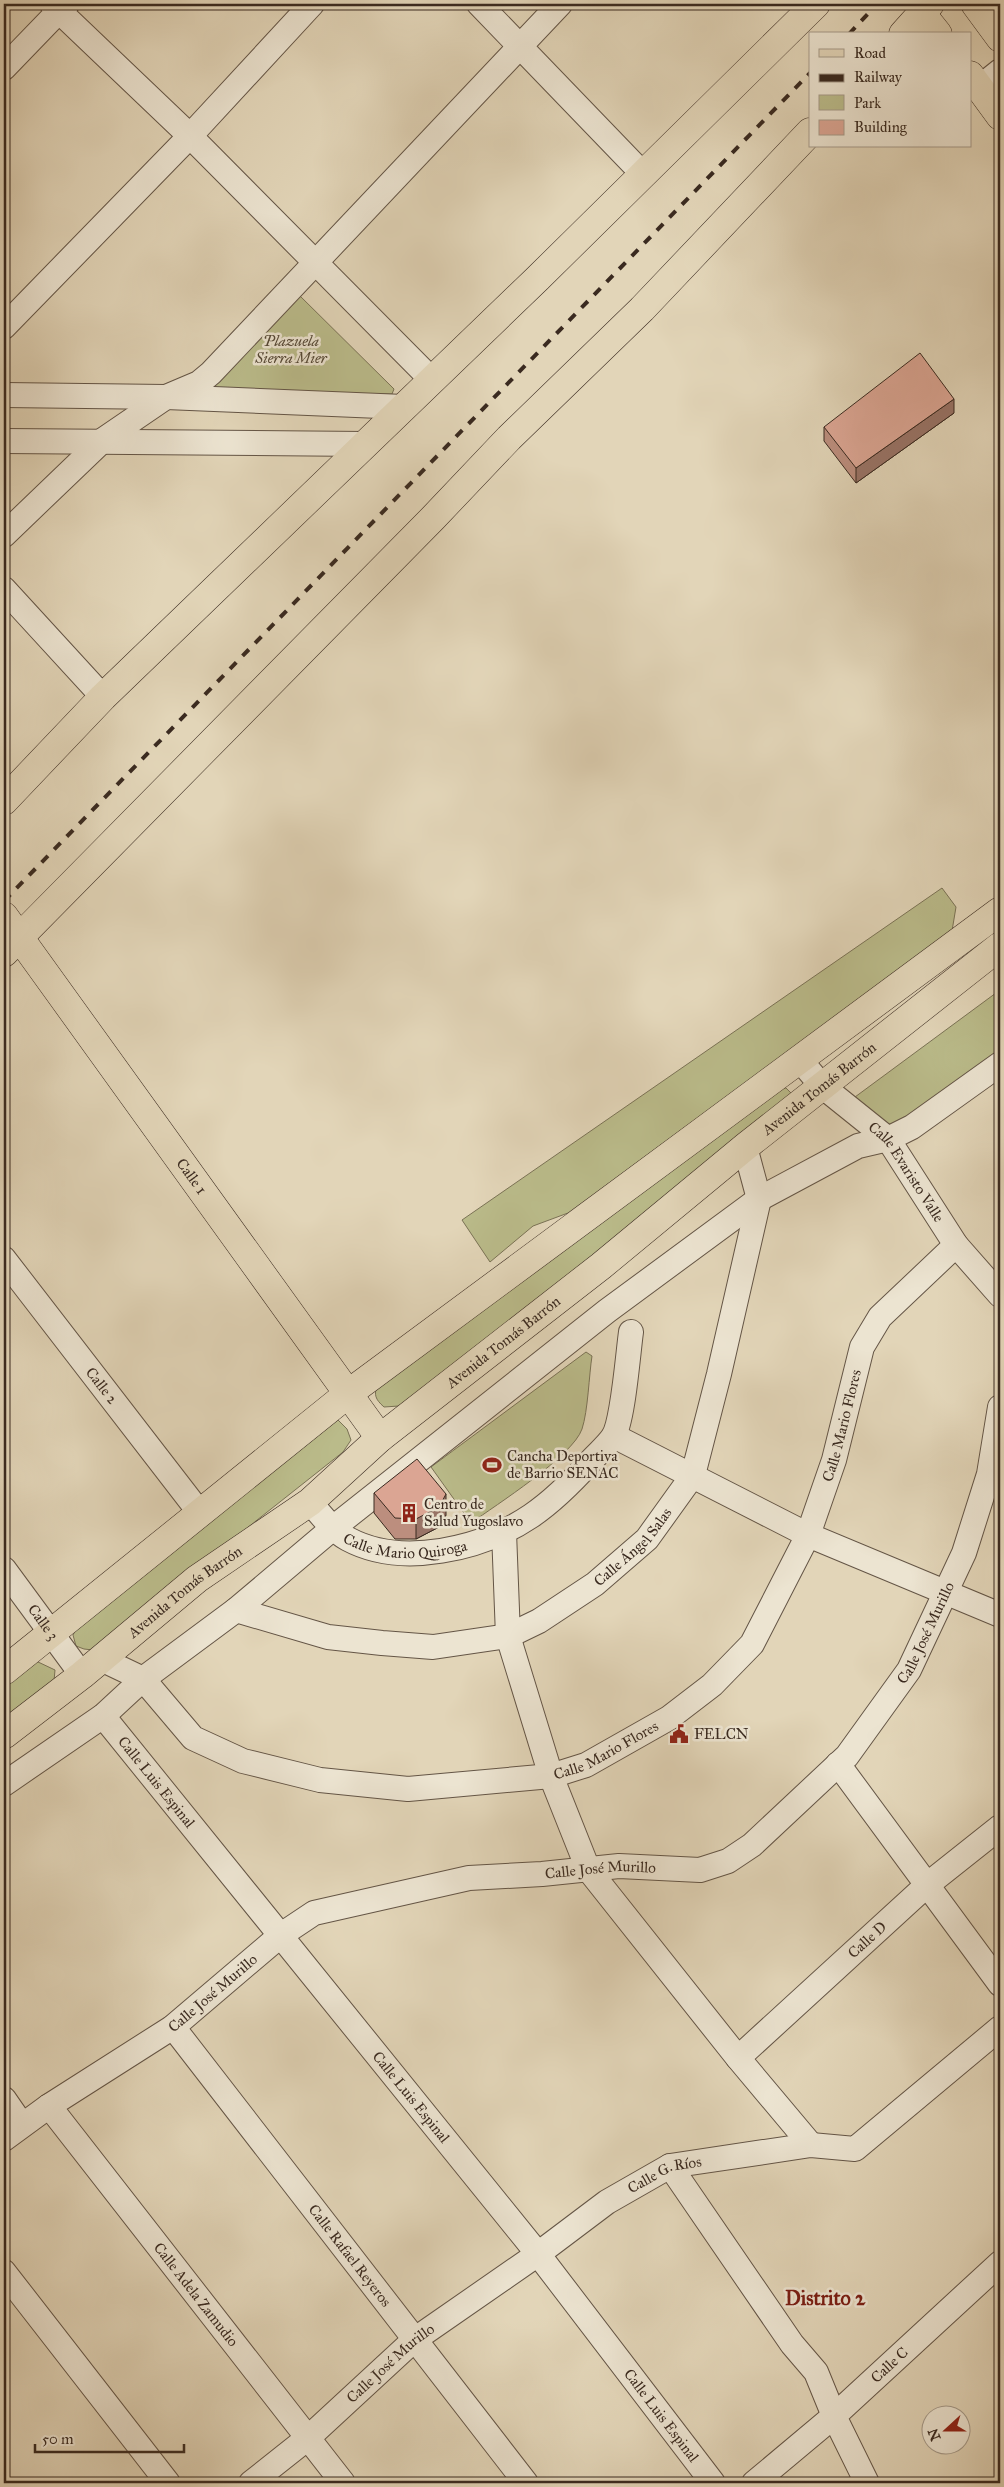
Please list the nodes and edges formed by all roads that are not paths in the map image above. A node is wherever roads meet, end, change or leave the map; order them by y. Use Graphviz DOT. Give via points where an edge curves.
graph roads {
  1 [pos="312,4"];
  2 [pos="479,4"];
  3 [pos="560,4"];
  4 [pos="816,4"];
  5 [pos="976,4"];
  6 [pos="59,6"];
  7 [pos="928,14"];
  8 [pos="906,32"];
  9 [pos="1000,38"];
  10 [pos="520,45"];
  11 [pos="4,68"];
  12 [pos="983,78"];
  13 [pos="1000,116"];
  14 [pos="809,133"];
  15 [pos="190,136"];
  16 [pos="642,173"];
  17 [pos="316,261"];
  18 [pos="4,327"];
  19 [pos="431,379"];
  20 [pos="4,395"];
  21 [pos="166,397"];
  22 [pos="404,407"];
  23 [pos="103,440"];
  24 [pos="4,441"];
  25 [pos="366,444"];
  26 [pos="4,535"];
  27 [pos="4,589"];
  28 [pos="103,696"];
  29 [pos="4,801"];
  30 [pos="1000,911"];
  31 [pos="9,934"];
  32 [pos="1000,946"];
  33 [pos="800,1060"];
  34 [pos="1000,1064"];
  35 [pos="822,1086"];
  36 [pos="888,1139"];
  37 [pos="745,1147"];
  38 [pos="759,1199"];
  39 [pos="956,1245"];
  40 [pos="4,1259"];
  41 [pos="1000,1295"];
  42 [pos="631,1332"];
  43 [pos="349,1393"];
  44 [pos="1000,1406"];
  45 [pos="614,1436"];
  46 [pos="380,1438"];
  47 [pos="693,1475"];
  48 [pos="310,1502"];
  49 [pos="200,1513"];
  50 [pos="332,1528"];
  51 [pos="504,1532"];
  52 [pos="808,1535"];
  53 [pos="4,1569"];
  54 [pos="945,1592"];
  55 [pos="236,1610"];
  56 [pos="1000,1614"];
  57 [pos="52,1634"];
  58 [pos="508,1636"];
  59 [pos="91,1667"];
  60 [pos="4,1671"];
  61 [pos="143,1679"];
  62 [pos="103,1716"];
  63 [pos="4,1735"];
  64 [pos="838,1764"];
  65 [pos="551,1776"];
  66 [pos="4,1784"];
  67 [pos="1000,1827"];
  68 [pos="588,1869"];
  69 [pos="927,1885"];
  70 [pos="281,1935"];
  71 [pos="1000,1984"];
  72 [pos="173,2028"];
  73 [pos="1000,2028"];
  74 [pos="738,2058"];
  75 [pos="4,2099"];
  76 [pos="49,2106"];
  77 [pos="13,2132"];
  78 [pos="811,2146"];
  79 [pos="670,2166"];
  80 [pos="538,2254"];
  81 [pos="1000,2263"];
  82 [pos="4,2272"];
  83 [pos="414,2340"];
  84 [pos="834,2416"];
  85 [pos="309,2437"];
  86 [pos="168,2483"];
  87 [pos="251,2483"];
  88 [pos="343,2483"];
  89 [pos="526,2483"];
  90 [pos="713,2483"];
  91 [pos="754,2483"];
  92 [pos="868,2483"];
  1 -- 15 [label="street"];
  2 -- 10 [label="street"];
  3 -- 10 [label="street"];
  4 -- 16 [label="main road"];
  5 -- 9 [label="main road"];
  6 -- 11 [label="street"];
  6 -- 15 [label="street"];
  7 -- 8 [label="main road"];
  10 -- 16 [label="street"];
  10 -- 17 [label="street"];
  12 -- 13 [label="main road"];
  14 -- 31 [label="main road" via="642,308 509,438 426,525"];
  15 -- 17 [label="street"];
  15 -- 18 [label="street"];
  16 -- 19 [label="main road"];
  17 -- 19 [label="street"];
  17 -- 21 [label="street" via="211,373 199,383"];
  19 -- 22 [label="main road"];
  20 -- 21 [label="street"];
  21 -- 22 [label="street"];
  21 -- 23 [label="street"];
  22 -- 25 [label="main road"];
  23 -- 24 [label="street"];
  23 -- 25 [label="street"];
  23 -- 26 [label="street"];
  25 -- 28 [label="main road"];
  27 -- 28 [label="street"];
  28 -- 29 [label="main road"];
  30 -- 33 [label="main road"];
  31 -- 43 [label="main road, Calle 1"];
  32 -- 35 [label="main road, Avenida Tomás Barrón"];
  33 -- 35 [label="street, Calle Evaristo Valle"];
  33 -- 43 [label="main road"];
  34 -- 36 [label="street" via="912,1127"];
  35 -- 36 [label="street, Calle Evaristo Valle"];
  35 -- 37 [label="main road, Avenida Tomás Barrón"];
  36 -- 38 [label="street" via="858,1146"];
  36 -- 39 [label="street, Calle Evaristo Valle"];
  37 -- 38 [label="street, Calle Ángel Salas"];
  37 -- 46 [label="main road, Avenida Tomás Barrón" via="601,1266"];
  38 -- 47 [label="street, Calle Ángel Salas"];
  38 -- 50 [label="street" via="607,1310"];
  39 -- 41 [label="street, Calle Evaristo Valle"];
  39 -- 52 [label="street, Calle Mario Flores" via="880,1317 862,1347 834,1460"];
  40 -- 49 [label="street, Calle 2"];
  42 -- 45 [label="street"];
  43 -- 46 [label="main road, Calle 1"];
  43 -- 49 [label="main road"];
  44 -- 54 [label="street, Calle José Murillo" via="989,1474 964,1553"];
  45 -- 47 [label="street"];
  45 -- 51 [label="street, Calle Mario Quiroga" via="568,1486 532,1516"];
  46 -- 48 [label="main road, Avenida Tomás Barrón"];
  47 -- 52 [label="street"];
  47 -- 58 [label="street, Calle Ángel Salas" via="647,1539 594,1584 539,1621"];
  48 -- 50 [label="street, Calle Mario Quiroga"];
  48 -- 59 [label="main road, Avenida Tomás Barrón" via="197,1579"];
  49 -- 57 [label="main road"];
  50 -- 51 [label="street, Calle Mario Quiroga" via="348,1539 387,1553 444,1552"];
  50 -- 55 [label="street"];
  51 -- 58 [label="street"];
  52 -- 54 [label="street"];
  52 -- 65 [label="street, Calle Mario Flores" via="752,1644 712,1685 669,1718 586,1765"];
  53 -- 57 [label="street, Calle 3"];
  54 -- 56 [label="street"];
  54 -- 64 [label="street, Calle José Murillo" via="909,1670"];
  55 -- 58 [label="street, Calle Ángel Salas" via="328,1637 382,1643 433,1647"];
  55 -- 61 [label="street"];
  57 -- 59 [label="street, Calle 3"];
  57 -- 60 [label="main road"];
  58 -- 65 [label="street"];
  59 -- 61 [label="street, Calle Mario Flores"];
  59 -- 63 [label="main road, Avenida Tomás Barrón"];
  61 -- 62 [label="street"];
  61 -- 65 [label="street, Calle Mario Flores" via="194,1738 243,1761 320,1780 408,1789"];
  62 -- 66 [label="street"];
  62 -- 70 [label="street, Calle Luis Espinal"];
  64 -- 68 [label="street, Calle José Murillo" via="752,1845 728,1861 700,1870 619,1866"];
  64 -- 69 [label="street"];
  65 -- 68 [label="street"];
  67 -- 69 [label="street, Calle D"];
  68 -- 70 [label="street, Calle José Murillo" via="469,1878 403,1892 314,1913"];
  68 -- 74 [label="street"];
  69 -- 71 [label="street"];
  69 -- 74 [label="street, Calle D"];
  70 -- 72 [label="street, Calle José Murillo"];
  70 -- 80 [label="street, Calle Luis Espinal"];
  72 -- 76 [label="street, Calle José Murillo"];
  72 -- 83 [label="street, Calle Rafael Reyeros"];
  73 -- 78 [label="street, Calle G. Ríos" via="855,2149"];
  74 -- 78 [label="street"];
  75 -- 77 [label="street"];
  76 -- 77 [label="street, Calle José Murillo"];
  76 -- 85 [label="street, Calle Adela Zamudio"];
  78 -- 79 [label="street, Calle G. Ríos"];
  79 -- 80 [label="street, Calle G. Ríos" via="607,2202"];
  79 -- 84 [label="street" via="792,2344 816,2372"];
  80 -- 83 [label="street, Calle José Murillo"];
  80 -- 90 [label="street, Calle Luis Espinal"];
  81 -- 84 [label="street, Calle C"];
  82 -- 86 [label="street"];
  83 -- 85 [label="street, Calle José Murillo"];
  83 -- 89 [label="street, Calle Rafael Reyeros"];
  84 -- 91 [label="street, Calle C"];
  84 -- 92 [label="street"];
  85 -- 87 [label="street, Calle José Murillo"];
  85 -- 88 [label="street, Calle Adela Zamudio"];
}
